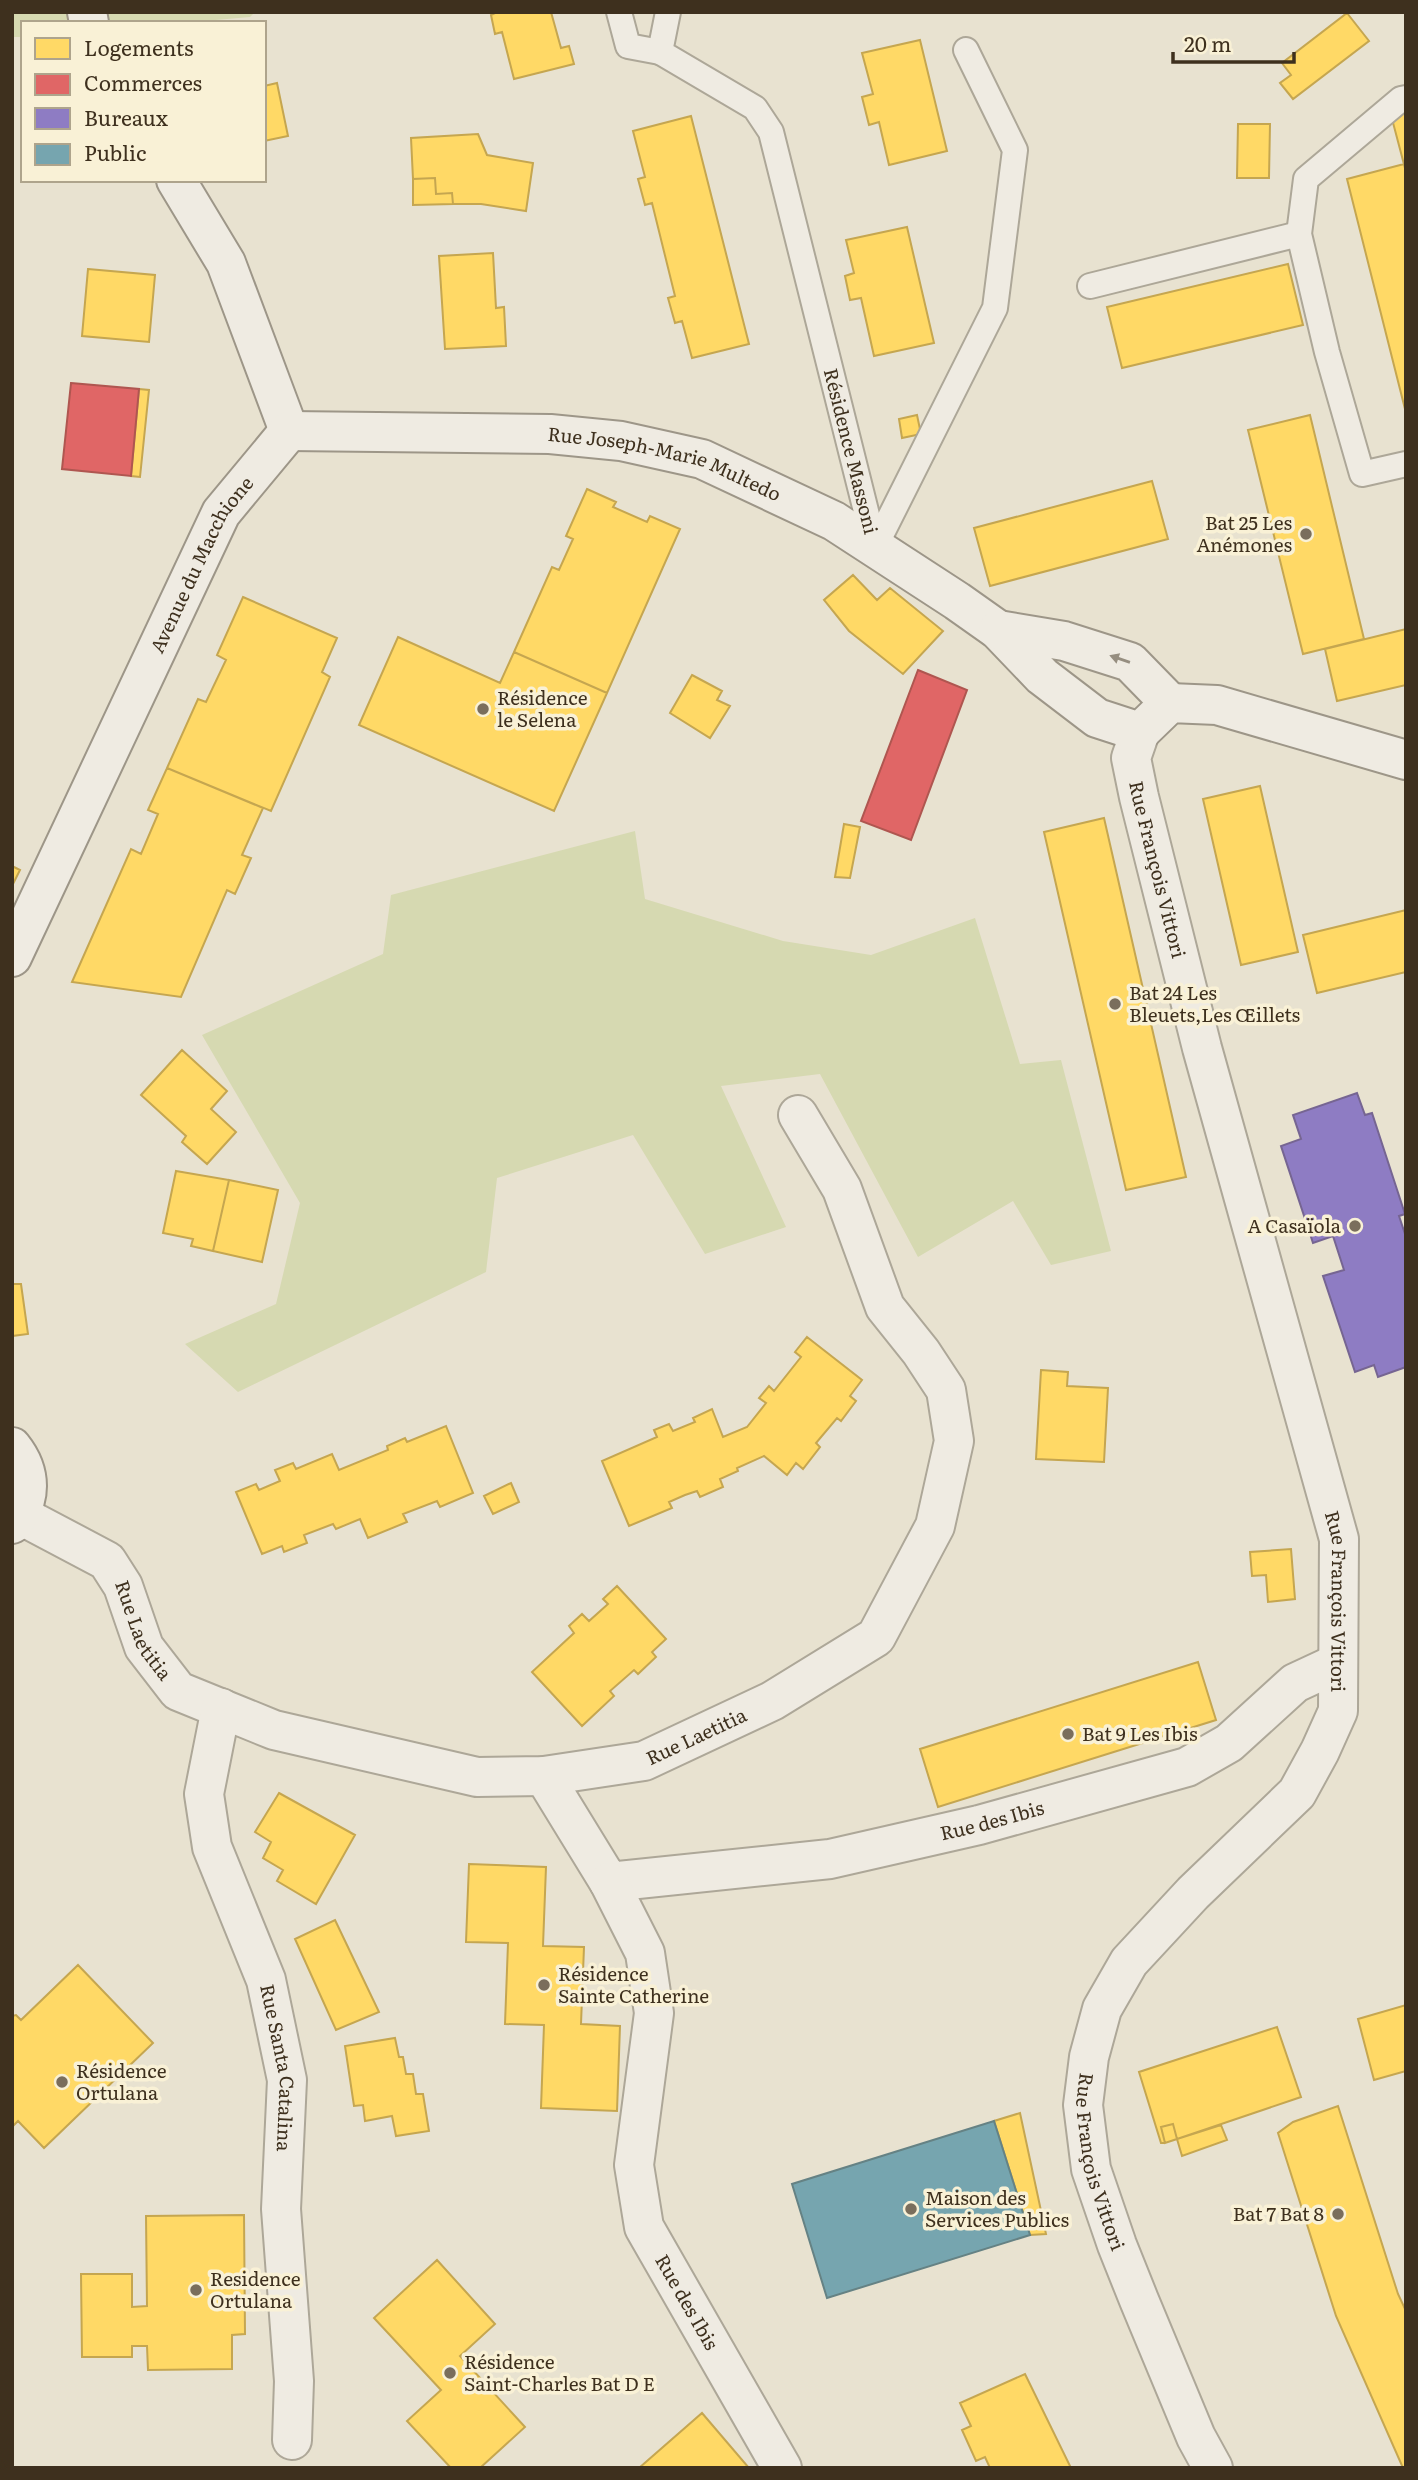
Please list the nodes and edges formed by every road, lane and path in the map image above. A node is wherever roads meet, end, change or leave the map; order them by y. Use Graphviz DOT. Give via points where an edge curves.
graph roads {
  1 [pos="619,12"];
  2 [pos="668,12"];
  3 [pos="966,50"];
  4 [pos="660,52"];
  5 [pos="1406,98"];
  6 [pos="177,182"];
  7 [pos="1299,234"];
  8 [pos="1090,286"];
  9 [pos="289,431"];
  10 [pos="1406,464"];
  11 [pos="875,547"];
  12 [pos="998,630"];
  13 [pos="1170,704"];
  14 [pos="1140,732"];
  15 [pos="1406,760"];
  16 [pos="12,957"];
  17 [pos="798,1115"];
  18 [pos="12,1447"];
  19 [pos="16,1520"];
  20 [pos="1338,1663"];
  21 [pos="221,1708"];
  22 [pos="544,1776"];
  23 [pos="608,1882"];
  24 [pos="292,2440"];
  25 [pos="782,2468"];
  26 [pos="1213,2468"];
  1 -- 4 [label="lane, Résidence Massoni" via="628,46"];
  2 -- 4 [label="lane"];
  3 -- 11 [label="lane, Résidence Massoni" via="1015,150 995,308"];
  4 -- 11 [label="lane, Résidence Massoni" via="755,108 771,132"];
  5 -- 7 [label="lane" via="1306,178"];
  6 -- 9 [label="street" via="226,263"];
  7 -- 8 [label="lane"];
  7 -- 10 [label="lane" via="1362,474"];
  9 -- 11 [label="street, Rue Joseph-Marie Multedo" via="550,434 621,441 702,459 834,521"];
  9 -- 16 [label="street, Avenue du Macchione" via="221,513"];
  11 -- 12 [label="street, Rue Joseph-Marie Multedo"];
  13 -- 12 [label="street, Rue Joseph-Marie Multedo, one-way" via="1130,662 1064,641"];
  12 -- 14 [label="street, Rue Joseph-Marie Multedo" via="1042,676 1097,718"];
  13 -- 14 [label="street"];
  13 -- 15 [label="street" via="1217,705"];
  14 -- 20 [label="street, Rue François Vittori" via="1131,758 1139,797 1206,1061 1339,1539"];
  17 -- 22 [label="street, Rue Laetitia" via="842,1189 886,1307 946,1390 954,1441 935,1527 876,1637 772,1701 644,1761"];
  18 -- 19 [label="street" via="28,1477 27,1496"];
  19 -- 21 [label="street, Rue Laetitia" via="107,1562 123,1586 144,1647 178,1691"];
  20 -- 23 [label="street, Rue des Ibis" via="1295,1683 1229,1744 1187,1768 979,1825 830,1859"];
  20 -- 26 [label="street, Rue François Vittori" via="1339,1711 1297,1793 1129,1962 1102,2010 1089,2057 1083,2105 1091,2169 1116,2245"];
  21 -- 22 [label="street, Rue Laetitia" via="274,1730 477,1777"];
  21 -- 24 [label="street, Rue Santa Catalina" via="204,1794 212,1847 267,1980 287,2080 281,2209 294,2381"];
  22 -- 23 [label="street, Rue des Ibis"];
  23 -- 25 [label="street, Rue des Ibis" via="645,1954 654,2013 634,2165 644,2227"];
}
